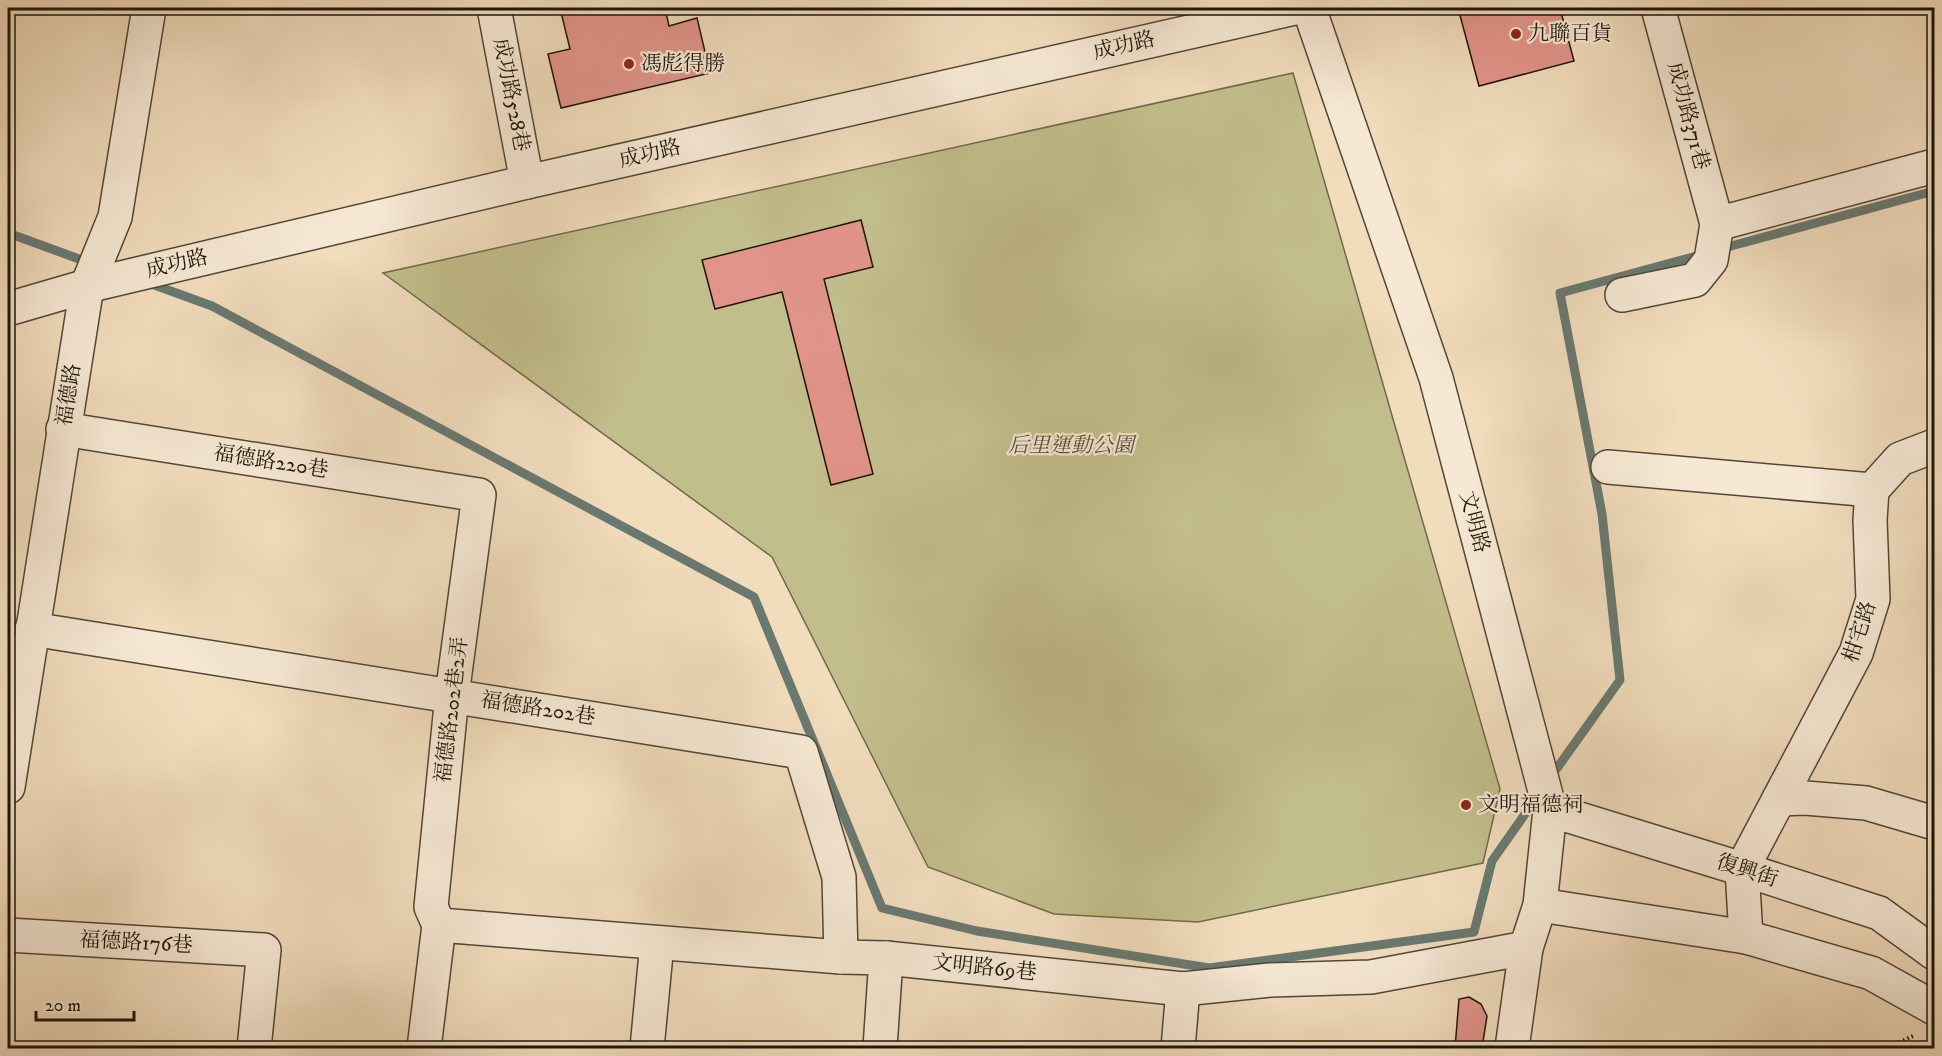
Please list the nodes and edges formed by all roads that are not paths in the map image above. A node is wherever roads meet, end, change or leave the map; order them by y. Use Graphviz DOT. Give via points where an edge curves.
graph roads {
  1 [pos="149,8"];
  2 [pos="494,8"];
  3 [pos="1295,8"];
  4 [pos="1309,8"];
  5 [pos="1658,8"];
  6 [pos="1934,170"];
  7 [pos="527,182"];
  8 [pos="1717,224"];
  9 [pos="87,286"];
  10 [pos="1622,295"];
  11 [pos="8,309"];
  12 [pos="63,429"];
  13 [pos="1935,446"];
  14 [pos="1608,467"];
  15 [pos="1872,490"];
  16 [pos="479,495"];
  17 [pos="32,629"];
  18 [pos="452,695"];
  19 [pos="8,787"];
  20 [pos="1779,799"];
  21 [pos="1550,810"];
  22 [pos="1935,823"];
  23 [pos="1742,869"];
  24 [pos="1540,905"];
  25 [pos="439,925"];
  26 [pos="8,935"];
  27 [pos="1746,937"];
  28 [pos="657,943"];
  29 [pos="1526,948"];
  30 [pos="1935,953"];
  31 [pos="841,957"];
  32 [pos="886,958"];
  33 [pos="1183,989"];
  34 [pos="1930,1019"];
  35 [pos="254,1048"];
  36 [pos="424,1048"];
  37 [pos="647,1048"];
  38 [pos="880,1048"];
  39 [pos="1178,1048"];
  40 [pos="1512,1048"];
  1 -- 9 [label="street, 福德路" via="115,218"];
  2 -- 7 [label="street, 成功路528巷"];
  3 -- 7 [label="street, 成功路"];
  4 -- 21 [label="street, 文明路" via="1436,378"];
  5 -- 8 [label="street, 成功路371巷"];
  6 -- 8 [label="street"];
  7 -- 9 [label="street, 成功路"];
  8 -- 10 [label="street" via="1711,260 1695,280"];
  9 -- 11 [label="street, 成功路"];
  9 -- 12 [label="street, 福德路"];
  12 -- 16 [label="street, 福德路220巷"];
  12 -- 17 [label="street, 福德路"];
  13 -- 15 [label="street" via="1900,459"];
  14 -- 15 [label="street"];
  15 -- 20 [label="street, 柑宅路" via="1873,599 1856,653"];
  16 -- 18 [label="street, 福德路202巷2弄"];
  17 -- 18 [label="street, 福德路202巷"];
  17 -- 19 [label="street, 福德路"];
  18 -- 25 [label="street, 福德路202巷2弄" via="431,907"];
  18 -- 31 [label="street, 福德路202巷" via="801,752 839,876"];
  20 -- 22 [label="street" via="1866,803"];
  20 -- 23 [label="street, 柑宅路"];
  21 -- 23 [label="street, 復興街"];
  21 -- 24 [label="street, 文明路"];
  23 -- 27 [label="street"];
  23 -- 30 [label="street, 復興街" via="1879,913"];
  24 -- 27 [label="street"];
  24 -- 29 [label="street, 文明路"];
  25 -- 28 [label="street, 文明路69巷"];
  25 -- 36 [label="street"];
  26 -- 35 [label="street, 福德路176巷" via="264,950"];
  27 -- 34 [label="street" via="1871,973"];
  28 -- 31 [label="street, 文明路69巷"];
  28 -- 37 [label="street"];
  29 -- 33 [label="street, 文明路69巷" via="1371,977 1270,980"];
  29 -- 40 [label="street, 文明路"];
  31 -- 32 [label="street, 文明路69巷"];
  32 -- 33 [label="street, 文明路69巷"];
  32 -- 38 [label="street"];
  33 -- 39 [label="street"];
}
